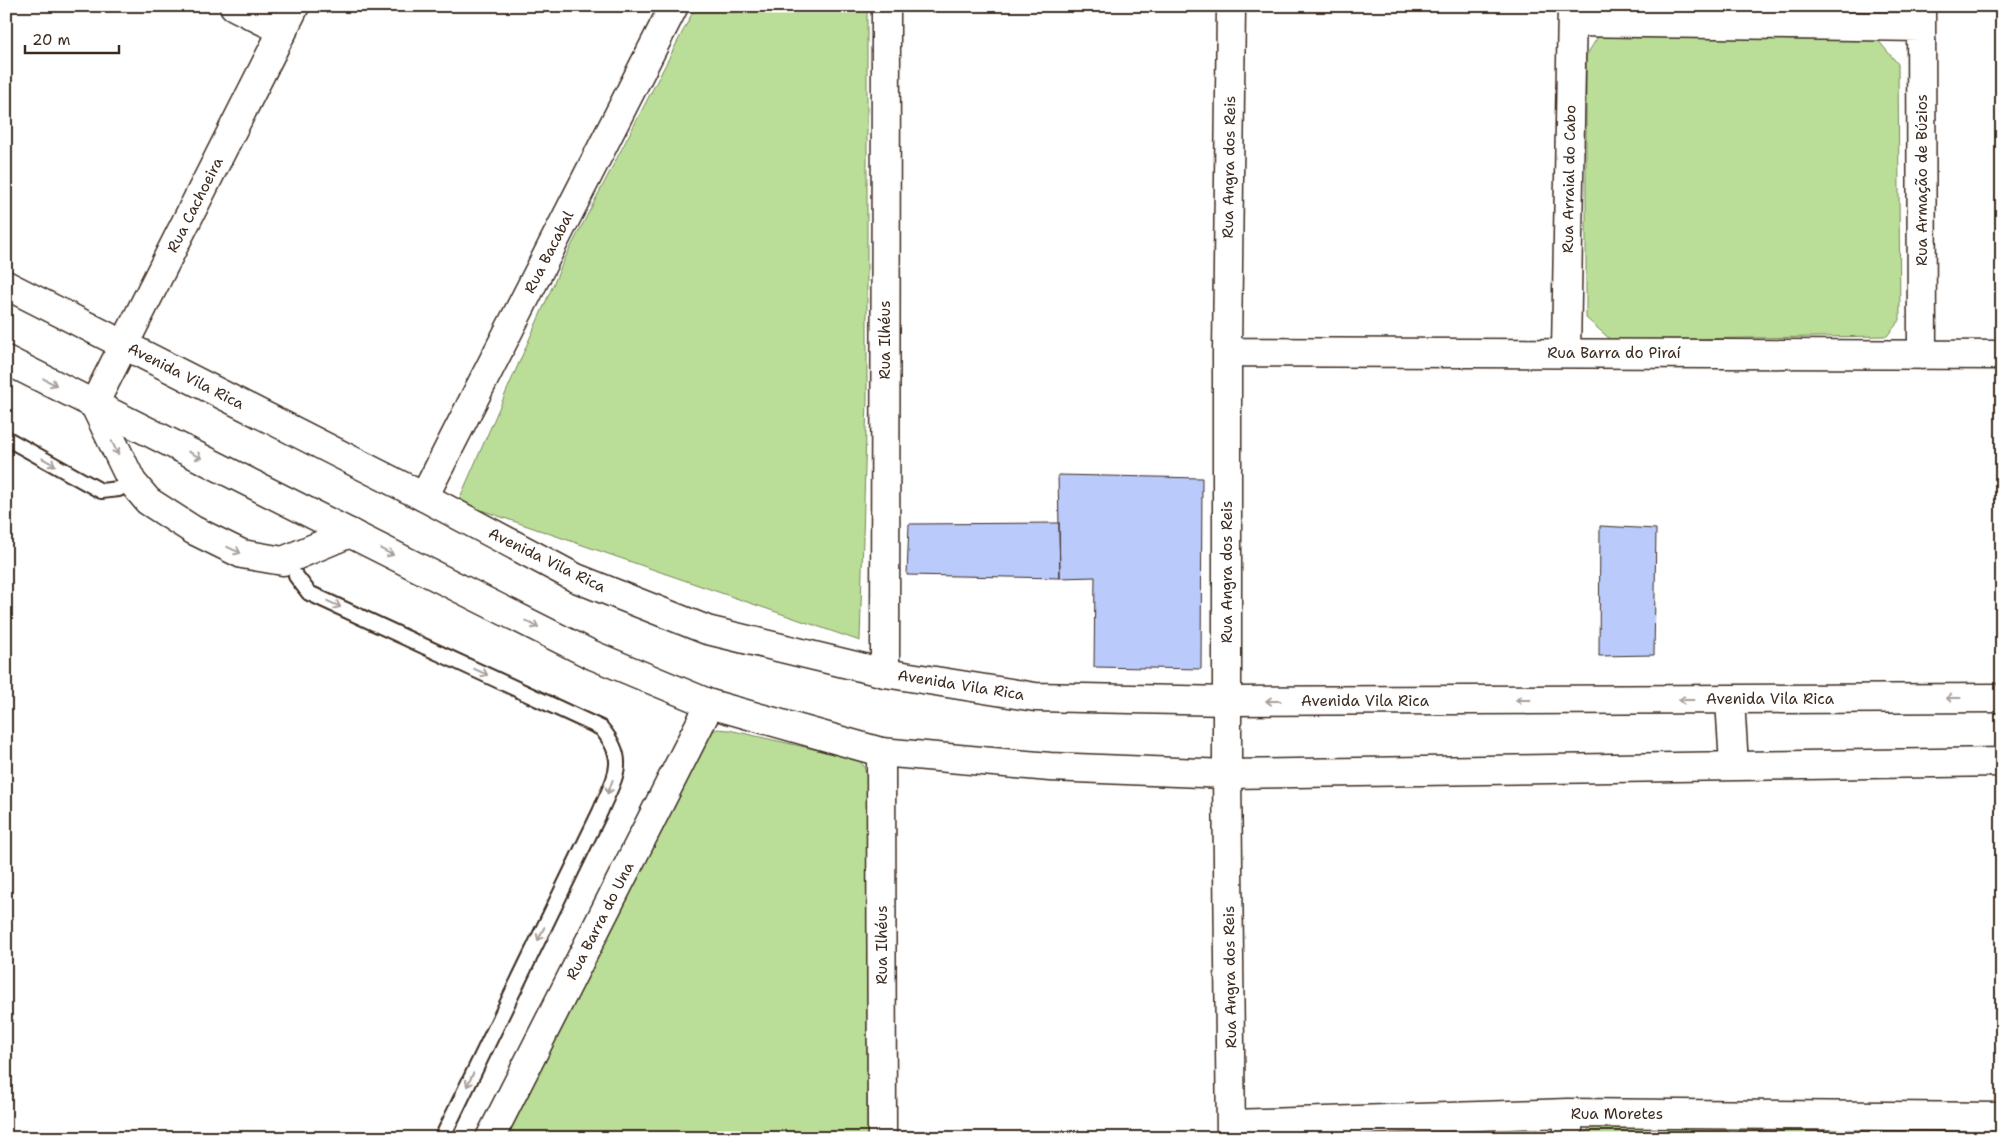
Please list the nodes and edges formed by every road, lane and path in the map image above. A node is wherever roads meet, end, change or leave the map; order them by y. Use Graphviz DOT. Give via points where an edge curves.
graph roads {
  1 [pos="234,6"];
  2 [pos="295,6"];
  3 [pos="674,6"];
  4 [pos="886,6"];
  5 [pos="1231,6"];
  6 [pos="1572,14"];
  7 [pos="1921,16"];
  8 [pos="283,31"];
  9 [pos="6,285"];
  10 [pos="124,345"];
  11 [pos="1227,352"];
  12 [pos="1566,352"];
  13 [pos="1922,354"];
  14 [pos="2002,355"];
  15 [pos="6,360"];
  16 [pos="94,404"];
  17 [pos="6,438"];
  18 [pos="125,486"];
  19 [pos="424,497"];
  20 [pos="350,533"];
  21 [pos="290,568"];
  22 [pos="885,673"];
  23 [pos="2002,698"];
  24 [pos="1730,700"];
  25 [pos="1228,701"];
  26 [pos="710,704"];
  27 [pos="881,752"];
  28 [pos="2002,762"];
  29 [pos="1734,765"];
  30 [pos="1227,774"];
  31 [pos="2002,1116"];
  32 [pos="1568,1125"];
  33 [pos="1919,1127"];
  34 [pos="1232,1131"];
  35 [pos="442,1138"];
  36 [pos="490,1138"];
  37 [pos="882,1138"];
  1 -- 8 [label="street"];
  2 -- 8 [label="street, Rua Cachoeira"];
  3 -- 19 [label="street, Rua Bacabal"];
  4 -- 22 [label="street, Rua Ilhéus"];
  5 -- 11 [label="street, Rua Angra dos Reis"];
  6 -- 7 [label="street"];
  6 -- 12 [label="street, Rua Arraial do Cabo"];
  7 -- 13 [label="street, Rua Armação de Búzios"];
  8 -- 10 [label="street, Rua Cachoeira"];
  9 -- 10 [label="street, Avenida Vila Rica"];
  10 -- 16 [label="street, Rua Cachoeira"];
  10 -- 19 [label="street, Avenida Vila Rica"];
  11 -- 12 [label="street, Rua Barra do Piraí"];
  11 -- 25 [label="street, Rua Angra dos Reis"];
  12 -- 13 [label="street, Rua Barra do Piraí"];
  13 -- 14 [label="street, Rua Barra do Piraí"];
  15 -- 16 [label="street, one-way"];
  16 -- 18 [label="street, one-way"];
  16 -- 20 [label="street, one-way"];
  17 -- 18 [label="lane, one-way" via="100,491"];
  18 -- 21 [label="street, one-way" via="193,530 242,554"];
  19 -- 22 [label="street, Avenida Vila Rica" via="576,578 707,630"];
  20 -- 21 [label="street"];
  20 -- 26 [label="street, one-way" via="590,654"];
  21 -- 35 [label="lane, one-way" via="309,592 600,728 612,740 617,752 617,768 600,812"];
  22 -- 25 [label="street, Avenida Vila Rica" via="1036,697"];
  23 -- 24 [label="street, Avenida Vila Rica, one-way"];
  24 -- 25 [label="street, Avenida Vila Rica, one-way"];
  24 -- 29 [label="street"];
  25 -- 30 [label="street, Rua Angra dos Reis"];
  26 -- 27 [label="street"];
  26 -- 36 [label="street, Rua Barra do Una"];
  27 -- 30 [label="street" via="1050,767"];
  27 -- 37 [label="street, Rua Ilhéus"];
  28 -- 29 [label="street"];
  29 -- 30 [label="street"];
  30 -- 34 [label="street, Rua Angra dos Reis"];
  31 -- 33 [label="street, Rua Moretes"];
  32 -- 33 [label="street, Rua Moretes"];
  32 -- 34 [label="street, Rua Moretes"];
}
